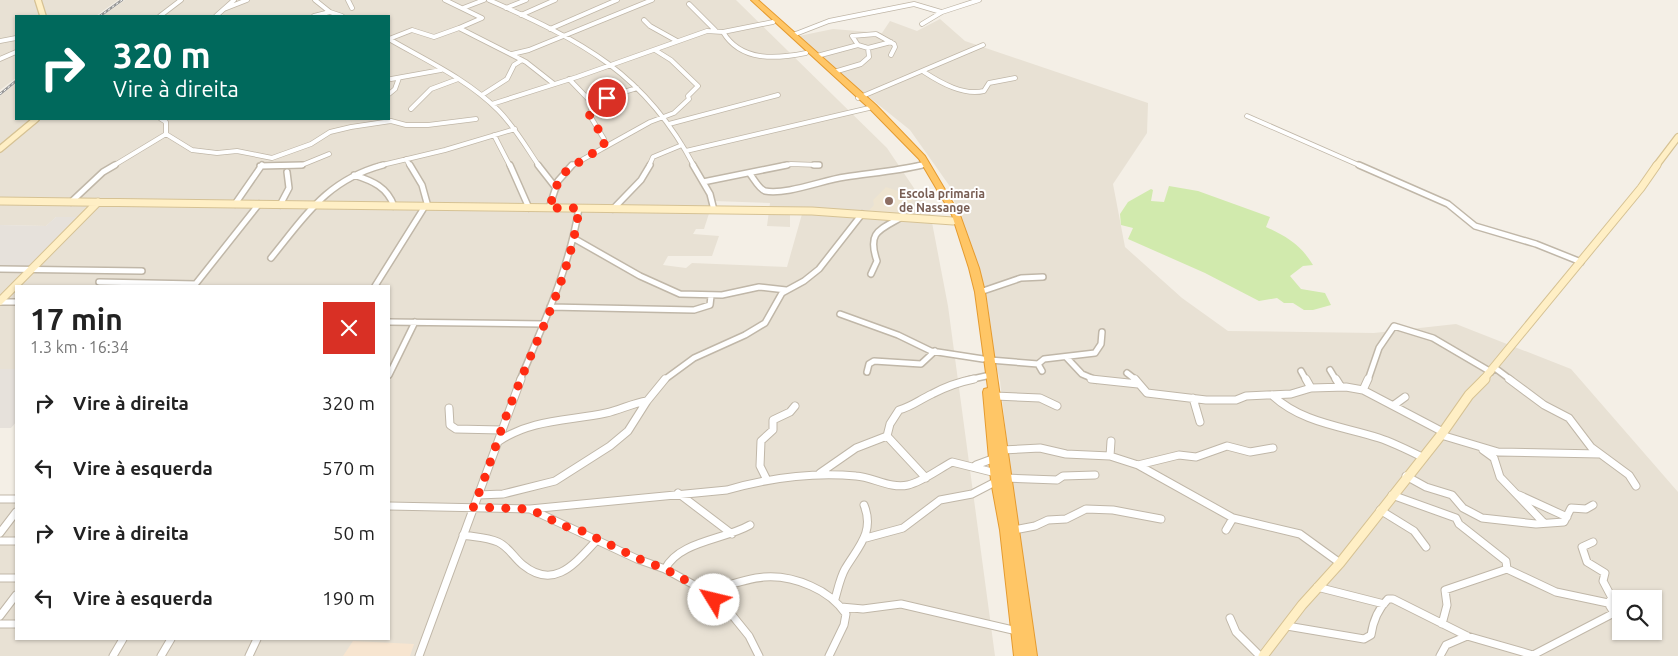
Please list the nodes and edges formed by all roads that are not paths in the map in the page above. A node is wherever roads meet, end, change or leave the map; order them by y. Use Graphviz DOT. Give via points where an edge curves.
graph roads {
  1 [pos="38,0"];
  2 [pos="181,0"];
  3 [pos="234,0"];
  4 [pos="247,0"];
  5 [pos="316,0"];
  6 [pos="348,0"];
  7 [pos="446,0"];
  8 [pos="484,0"];
  9 [pos="526,0"];
  10 [pos="555,0"];
  11 [pos="617,0"];
  12 [pos="652,0"];
  13 [pos="749,0"];
  14 [pos="754,0"];
  15 [pos="979,0"];
  16 [pos="494,1"];
  17 [pos="689,4"];
  18 [pos="352,8"];
  19 [pos="463,8"];
  20 [pos="506,8"];
  21 [pos="224,9"];
  22 [pos="330,12"];
  23 [pos="941,12"];
  24 [pos="521,14"];
  25 [pos="43,15"];
  26 [pos="161,15"];
  27 [pos="217,15"];
  28 [pos="318,15"];
  29 [pos="339,15"];
  30 [pos="644,20"];
  31 [pos="773,22"];
  32 [pos="922,24"];
  33 [pos="459,28"];
  34 [pos="550,29"];
  35 [pos="715,30"];
  36 [pos="723,32"];
  37 [pos="793,35"];
  38 [pos="563,36"];
  39 [pos="15,38"];
  40 [pos="390,39"];
  41 [pos="390,40"];
  42 [pos="0,41"];
  43 [pos="677,41"];
  44 [pos="891,42"];
  45 [pos="858,45"];
  46 [pos="983,45"];
  47 [pos="868,48"];
  48 [pos="655,50"];
  49 [pos="15,52"];
  50 [pos="522,52"];
  51 [pos="806,53"];
  52 [pos="512,54"];
  53 [pos="890,54"];
  54 [pos="817,56"];
  55 [pos="516,57"];
  56 [pos="0,59"];
  57 [pos="522,60"];
  58 [pos="612,64"];
  59 [pos="441,70"];
  60 [pos="834,72"];
  61 [pos="924,72"];
  62 [pos="399,78"];
  63 [pos="1015,78"];
  64 [pos="391,79"];
  65 [pos="458,79"];
  66 [pos="569,79"];
  67 [pos="554,84"];
  68 [pos="636,88"];
  69 [pos="390,93"];
  70 [pos="482,95"];
  71 [pos="778,95"];
  72 [pos="860,97"];
  73 [pos="591,102"];
  74 [pos="492,104"];
  75 [pos="869,108"];
  76 [pos="411,110"];
  77 [pos="663,116"];
  78 [pos="1247,116"];
  79 [pos="476,119"];
  80 [pos="35,120"];
  81 [pos="163,120"];
  82 [pos="669,124"];
  83 [pos="515,130"];
  84 [pos="166,134"];
  85 [pos="494,135"];
  86 [pos="1678,137"];
  87 [pos="682,145"];
  88 [pos="604,146"];
  89 [pos="0,149"];
  90 [pos="686,152"];
  91 [pos="329,154"];
  92 [pos="268,158"];
  93 [pos="406,159"];
  94 [pos="819,165"];
  95 [pos="922,165"];
  96 [pos="260,166"];
  97 [pos="287,172"];
  98 [pos="750,174"];
  99 [pos="354,175"];
  100 [pos="702,182"];
  101 [pos="556,188"];
  102 [pos="0,201"];
  103 [pos="71,202"];
  104 [pos="98,202"];
  105 [pos="235,204"];
  106 [pos="259,204"];
  107 [pos="280,205"];
  108 [pos="314,205"];
  109 [pos="394,206"];
  110 [pos="425,206"];
  111 [pos="529,208"];
  112 [pos="549,208"];
  113 [pos="579,208"];
  114 [pos="613,209"];
  115 [pos="714,210"];
  116 [pos="862,214"];
  117 [pos="902,217"];
  118 [pos="953,221"];
  119 [pos="575,239"];
  120 [pos="271,258"];
  121 [pos="1581,262"];
  122 [pos="0,269"];
  123 [pos="32,269"];
  124 [pos="142,271"];
  125 [pos="870,274"];
  126 [pos="1043,277"];
  127 [pos="99,282"];
  128 [pos="16,285"];
  129 [pos="195,285"];
  130 [pos="376,285"];
  131 [pos="15,287"];
  132 [pos="786,290"];
  133 [pos="980,292"];
  134 [pos="711,296"];
  135 [pos="0,302"];
  136 [pos="15,302"];
  137 [pos="550,307"];
  138 [pos="840,314"];
  139 [pos="390,322"];
  140 [pos="415,322"];
  141 [pos="543,324"];
  142 [pos="1102,332"];
  143 [pos="935,351"];
  144 [pos="1067,358"];
  145 [pos="987,360"];
  146 [pos="1038,364"];
  147 [pos="1330,370"];
  148 [pos="1493,370"];
  149 [pos="1042,371"];
  150 [pos="1301,371"];
  151 [pos="868,372"];
  152 [pos="390,373"];
  153 [pos="1127,373"];
  154 [pos="986,376"];
  155 [pos="1138,384"];
  156 [pos="1341,387"];
  157 [pos="1311,388"];
  158 [pos="1363,390"];
  159 [pos="1272,395"];
  160 [pos="995,396"];
  161 [pos="1405,397"];
  162 [pos="1193,398"];
  163 [pos="647,401"];
  164 [pos="1394,405"];
  165 [pos="795,406"];
  166 [pos="1057,406"];
  167 [pos="449,408"];
  168 [pos="1200,422"];
  169 [pos="501,430"];
  170 [pos="1442,434"];
  171 [pos="887,436"];
  172 [pos="1110,441"];
  173 [pos="497,442"];
  174 [pos="1273,448"];
  175 [pos="1479,448"];
  176 [pos="1002,450"];
  177 [pos="1600,454"];
  178 [pos="1110,456"];
  179 [pos="1422,457"];
  180 [pos="995,458"];
  181 [pos="1138,465"];
  182 [pos="974,466"];
  183 [pos="820,473"];
  184 [pos="1096,475"];
  185 [pos="1406,476"];
  186 [pos="1000,477"];
  187 [pos="926,478"];
  188 [pos="767,480"];
  189 [pos="1636,486"];
  190 [pos="678,493"];
  191 [pos="478,495"];
  192 [pos="1392,495"];
  193 [pos="1518,495"];
  194 [pos="0,499"];
  195 [pos="15,499"];
  196 [pos="864,505"];
  197 [pos="1593,505"];
  198 [pos="390,506"];
  199 [pos="473,507"];
  200 [pos="530,509"];
  201 [pos="1380,510"];
  202 [pos="15,513"];
  203 [pos="1567,517"];
  204 [pos="1233,518"];
  205 [pos="1161,519"];
  206 [pos="1544,523"];
  207 [pos="750,525"];
  208 [pos="1014,530"];
  209 [pos="1226,530"];
  210 [pos="0,533"];
  211 [pos="464,534"];
  212 [pos="732,534"];
  213 [pos="866,538"];
  214 [pos="597,540"];
  215 [pos="0,541"];
  216 [pos="15,541"];
  217 [pos="1593,542"];
  218 [pos="1426,547"];
  219 [pos="1340,563"];
  220 [pos="665,569"];
  221 [pos="1507,569"];
  222 [pos="0,578"];
  223 [pos="15,578"];
  224 [pos="1317,587"];
  225 [pos="707,592"];
  226 [pos="15,596"];
  227 [pos="835,599"];
  228 [pos="1608,603"];
  229 [pos="1384,604"];
  230 [pos="842,607"];
  231 [pos="0,616"];
  232 [pos="1230,618"];
  233 [pos="0,624"];
  234 [pos="15,624"];
  235 [pos="1442,624"];
  236 [pos="1287,626"];
  237 [pos="1017,631"];
  238 [pos="1467,636"];
  239 [pos="122,640"];
  240 [pos="170,640"];
  241 [pos="257,640"];
  242 [pos="113,656"];
  243 [pos="161,656"];
  244 [pos="249,656"];
  245 [pos="419,656"];
  246 [pos="759,656"];
  247 [pos="829,656"];
  248 [pos="1021,656"];
  249 [pos="1030,656"];
  250 [pos="1262,656"];
  251 [pos="1440,656"];
  1 -- 25 [label="street"];
  2 -- 26 [label="street"];
  3 -- 21 [label="street"];
  4 -- 21 [label="street"];
  5 -- 22 [label="street"];
  6 -- 18 [label="street"];
  7 -- 19 [label="street"];
  8 -- 19 [label="street"];
  9 -- 20 [label="street"];
  10 -- 24 [label="street"];
  11 -- 34 [label="street"];
  12 -- 38 [label="street"];
  13 -- 31 [label="highway"];
  14 -- 37 [label="highway"];
  15 -- 23 [label="street"];
  16 -- 20 [label="street"];
  17 -- 35 [label="street"];
  19 -- 33 [label="street" via="482,18"];
  20 -- 24 [label="street"];
  21 -- 27 [label="street"];
  22 -- 28 [label="street"];
  22 -- 29 [label="street"];
  23 -- 32 [label="street"];
  23 -- 37 [label="street" via="914,4 829,21"];
  24 -- 34 [label="street"];
  30 -- 43 [label="street"];
  31 -- 36 [label="street"];
  31 -- 51 [label="highway"];
  33 -- 40 [label="street" via="434,37 412,30"];
  33 -- 52 [label="street"];
  34 -- 38 [label="street"];
  35 -- 36 [label="street"];
  35 -- 43 [label="street"];
  36 -- 51 [label="street" via="732,43 758,58 777,59"];
  37 -- 54 [label="highway"];
  38 -- 50 [label="street"];
  38 -- 58 [label="street"];
  39 -- 42 [label="street"];
  41 -- 59 [label="street"];
  43 -- 48 [label="street"];
  44 -- 45 [label="street" via="876,34 852,36"];
  44 -- 47 [label="street"];
  44 -- 53 [label="street" via="895,47"];
  45 -- 47 [label="street"];
  45 -- 54 [label="street"];
  46 -- 61 [label="street" via="956,54"];
  47 -- 60 [label="street" via="869,57 861,64"];
  48 -- 58 [label="street"];
  48 -- 77 [label="street" via="698,85 677,111"];
  49 -- 56 [label="street"];
  50 -- 52 [label="street"];
  50 -- 55 [label="street"];
  51 -- 72 [label="highway"];
  52 -- 55 [label="street"];
  54 -- 60 [label="highway"];
  55 -- 57 [label="street"];
  57 -- 67 [label="street"];
  57 -- 70 [label="street" via="514,65 510,76"];
  58 -- 66 [label="street"];
  58 -- 68 [label="street"];
  59 -- 62 [label="street"];
  59 -- 65 [label="street"];
  60 -- 72 [label="highway"];
  61 -- 63 [label="street" via="940,82 977,94 984,91 989,83"];
  61 -- 72 [label="street"];
  62 -- 64 [label="street"];
  62 -- 69 [label="street" via="396,89"];
  65 -- 70 [label="street"];
  65 -- 76 [label="street" via="431,89"];
  66 -- 67 [label="street"];
  66 -- 73 [label="street"];
  67 -- 74 [label="street"];
  68 -- 73 [label="street"];
  68 -- 77 [label="street"];
  70 -- 74 [label="street"];
  71 -- 82 [label="street"];
  72 -- 75 [label="highway"];
  72 -- 133 [label="highway" via="913,148 944,191 963,233"];
  73 -- 88 [label="street" via="594,105 589,114 604,139"];
  74 -- 83 [label="street"];
  75 -- 90 [label="street"];
  75 -- 95 [label="highway"];
  77 -- 82 [label="street"];
  77 -- 88 [label="street"];
  78 -- 121 [label="street" via="1448,204 1475,226 1536,244"];
  79 -- 92 [label="street" via="428,125 391,121 351,128 330,132 298,149"];
  80 -- 89 [label="street"];
  81 -- 84 [label="street" via="166,122"];
  82 -- 87 [label="street"];
  83 -- 85 [label="street"];
  83 -- 101 [label="street"];
  84 -- 92 [label="street" via="192,150 237,152"];
  84 -- 103 [label="street" via="103,172"];
  85 -- 93 [label="street"];
  85 -- 111 [label="street"];
  86 -- 121 [label="street"];
  87 -- 90 [label="street"];
  87 -- 114 [label="street" via="653,157 634,189"];
  88 -- 101 [label="street" via="567,170"];
  90 -- 100 [label="street"];
  91 -- 96 [label="street" via="302,165"];
  92 -- 96 [label="street"];
  93 -- 99 [label="street"];
  93 -- 110 [label="street" via="422,185 427,201"];
  94 -- 98 [label="street" via="791,164"];
  95 -- 98 [label="street" via="775,191 761,189"];
  95 -- 118 [label="highway"];
  96 -- 105 [label="street"];
  97 -- 107 [label="street" via="289,188"];
  98 -- 100 [label="street"];
  99 -- 108 [label="street"];
  99 -- 109 [label="street" via="380,184 389,193"];
  100 -- 115 [label="street" via="714,200"];
  101 -- 112 [label="street"];
  102 -- 103 [label="street"];
  103 -- 104 [label="street"];
  104 -- 105 [label="street"];
  104 -- 123 [label="street"];
  105 -- 106 [label="street"];
  106 -- 107 [label="street"];
  106 -- 129 [label="street"];
  107 -- 108 [label="street"];
  108 -- 109 [label="street"];
  108 -- 120 [label="street"];
  109 -- 110 [label="street"];
  110 -- 111 [label="street"];
  110 -- 130 [label="street"];
  111 -- 112 [label="street"];
  112 -- 113 [label="street"];
  113 -- 114 [label="street"];
  113 -- 119 [label="street"];
  114 -- 115 [label="street"];
  115 -- 116 [label="street"];
  116 -- 117 [label="street"];
  116 -- 132 [label="street" via="819,269"];
  117 -- 118 [label="street"];
  117 -- 125 [label="street" via="873,238 872,248 877,262"];
  118 -- 145 [label="highway" via="970,272"];
  119 -- 134 [label="street" via="671,291"];
  119 -- 137 [label="street"];
  121 -- 148 [label="street"];
  122 -- 123 [label="street"];
  123 -- 124 [label="street"];
  123 -- 128 [label="street"];
  126 -- 133 [label="street" via="1021,278"];
  127 -- 129 [label="street"];
  131 -- 135 [label="street"];
  132 -- 134 [label="street" via="759,287"];
  132 -- 163 [label="street" via="765,323 683,364 668,375"];
  133 -- 145 [label="highway"];
  134 -- 137 [label="street" via="712,303 707,307 680,310"];
  135 -- 136 [label="street"];
  137 -- 141 [label="street"];
  138 -- 143 [label="street"];
  139 -- 140 [label="street"];
  140 -- 141 [label="street"];
  140 -- 152 [label="street"];
  141 -- 169 [label="street"];
  142 -- 144 [label="street" via="1097,352"];
  143 -- 145 [label="street"];
  143 -- 151 [label="street" via="921,364 874,360"];
  144 -- 146 [label="street" via="1044,359"];
  144 -- 155 [label="street" via="1082,375 1101,382"];
  145 -- 146 [label="street"];
  145 -- 154 [label="highway"];
  145 -- 160 [label="highway"];
  146 -- 149 [label="street"];
  147 -- 156 [label="street"];
  148 -- 158 [label="street" via="1414,329 1394,326 1379,348"];
  148 -- 170 [label="street" via="1469,395"];
  148 -- 177 [label="street" via="1569,418 1586,442"];
  150 -- 157 [label="street"];
  153 -- 155 [label="street"];
  154 -- 171 [label="street" via="955,383 914,406 899,410"];
  154 -- 180 [label="highway"];
  155 -- 162 [label="street" via="1152,394"];
  156 -- 157 [label="street"];
  156 -- 158 [label="street"];
  157 -- 159 [label="street"];
  158 -- 164 [label="street"];
  159 -- 162 [label="street" via="1246,396 1236,400"];
  159 -- 179 [label="street" via="1303,415 1379,439"];
  160 -- 166 [label="street" via="1040,398"];
  160 -- 176 [label="highway"];
  161 -- 164 [label="street"];
  162 -- 168 [label="street"];
  163 -- 173 [label="street" via="605,413 536,424 514,431"];
  163 -- 191 [label="street" via="635,422 621,437 559,480 503,494"];
  164 -- 170 [label="street"];
  165 -- 188 [label="street" via="774,420 773,430 761,441 760,466"];
  167 -- 169 [label="street" via="450,425 456,429"];
  169 -- 173 [label="street"];
  170 -- 175 [label="street"];
  170 -- 179 [label="street"];
  171 -- 183 [label="street" via="856,448"];
  171 -- 187 [label="street"];
  172 -- 178 [label="street"];
  173 -- 191 [label="street"];
  174 -- 181 [label="street" via="1250,452 1227,446 1196,457 1179,455"];
  175 -- 177 [label="street" via="1498,452"];
  175 -- 193 [label="street" via="1494,458 1500,477"];
  176 -- 178 [label="street" via="1040,448 1066,454"];
  176 -- 186 [label="highway"];
  177 -- 189 [label="street" via="1629,475"];
  178 -- 181 [label="street"];
  179 -- 185 [label="street"];
  180 -- 182 [label="street"];
  180 -- 186 [label="highway"];
  181 -- 204 [label="street"];
  182 -- 186 [label="street"];
  182 -- 187 [label="street" via="952,462"];
  183 -- 187 [label="street" via="859,476 896,486 914,484"];
  183 -- 188 [label="street"];
  184 -- 186 [label="street" via="1063,476 1056,480"];
  185 -- 192 [label="street"];
  185 -- 206 [label="street" via="1426,487 1452,495 1463,508 1476,516 1515,523"];
  186 -- 208 [label="highway"];
  186 -- 213 [label="street" via="972,494 940,500 903,528"];
  186 -- 237 [label="highway"];
  188 -- 190 [label="street" via="727,490"];
  190 -- 200 [label="street"];
  190 -- 212 [label="street"];
  191 -- 199 [label="street"];
  192 -- 201 [label="street"];
  192 -- 221 [label="street" via="1456,518 1459,524 1506,561"];
  193 -- 203 [label="street"];
  193 -- 206 [label="street"];
  194 -- 195 [label="street"];
  196 -- 213 [label="street" via="870,522"];
  197 -- 203 [label="street" via="1586,509 1570,508"];
  198 -- 199 [label="street"];
  199 -- 200 [label="street"];
  199 -- 211 [label="street"];
  200 -- 214 [label="street"];
  201 -- 218 [label="street" via="1414,531"];
  201 -- 219 [label="street"];
  202 -- 210 [label="street"];
  203 -- 206 [label="street" via="1564,522"];
  204 -- 209 [label="street"];
  204 -- 219 [label="street" via="1302,535"];
  205 -- 208 [label="street" via="1114,510 1086,509 1066,519 1048,520"];
  207 -- 212 [label="street"];
  208 -- 249 [label="highway"];
  211 -- 214 [label="street" via="502,544 528,568 543,576 553,576 572,567"];
  211 -- 245 [label="street"];
  212 -- 220 [label="street" via="694,545 670,558"];
  213 -- 227 [label="street" via="842,576"];
  214 -- 220 [label="street"];
  215 -- 216 [label="street"];
  217 -- 228 [label="street" via="1582,547 1587,562 1604,572 1603,582 1612,598"];
  219 -- 224 [label="street"];
  220 -- 225 [label="street"];
  221 -- 228 [label="street" via="1545,590"];
  221 -- 235 [label="street" via="1445,590 1447,605"];
  222 -- 223 [label="street"];
  224 -- 229 [label="street"];
  224 -- 236 [label="street"];
  225 -- 227 [label="street" via="768,574 800,580"];
  225 -- 246 [label="street" via="732,614"];
  226 -- 231 [label="street"];
  227 -- 230 [label="street"];
  228 -- 238 [label="street" via="1612,614 1580,628 1536,654"];
  229 -- 235 [label="street" via="1390,598 1398,600"];
  229 -- 236 [label="street" via="1370,635 1364,639"];
  230 -- 237 [label="street" via="863,609 901,604"];
  230 -- 247 [label="street" via="846,619"];
  232 -- 250 [label="street" via="1236,632"];
  233 -- 234 [label="street"];
  235 -- 238 [label="street"];
  236 -- 250 [label="street"];
  237 -- 248 [label="highway"];
  238 -- 251 [label="street" via="1445,646"];
  239 -- 242 [label="street"];
  240 -- 243 [label="street"];
  241 -- 244 [label="street"];
}
